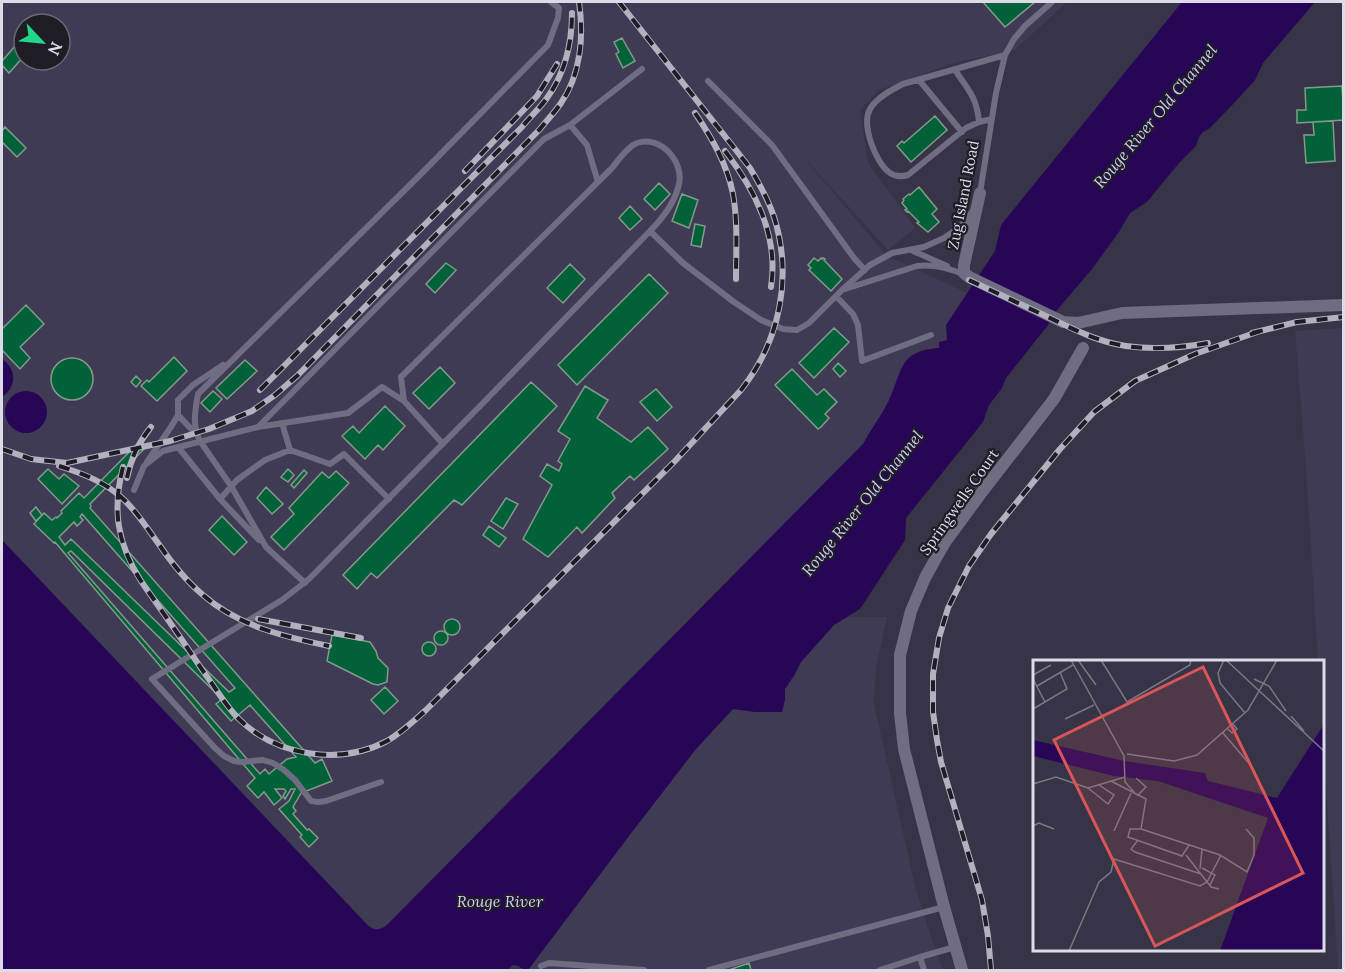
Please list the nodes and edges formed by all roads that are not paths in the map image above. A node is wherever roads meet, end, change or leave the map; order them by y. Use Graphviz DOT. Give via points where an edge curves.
graph roads {
  1 [pos="551,2"];
  2 [pos="1052,2"];
  3 [pos="1005,55"];
  4 [pos="642,69"];
  5 [pos="955,70"];
  6 [pos="919,80"];
  7 [pos="708,81"];
  8 [pos="992,119"];
  9 [pos="979,122"];
  10 [pos="570,125"];
  11 [pos="962,132"];
  12 [pos="598,182"];
  13 [pos="980,193"];
  14 [pos="650,231"];
  15 [pos="909,250"];
  16 [pos="865,270"];
  17 [pos="965,276"];
  18 [pos="842,290"];
  19 [pos="837,296"];
  20 [pos="1344,305"];
  21 [pos="931,335"];
  22 [pos="1083,348"];
  23 [pos="236,357"];
  24 [pos="404,401"];
  25 [pos="178,415"];
  26 [pos="282,423"];
  27 [pos="258,427"];
  28 [pos="196,434"];
  29 [pos="200,441"];
  30 [pos="443,444"];
  31 [pos="177,447"];
  32 [pos="290,450"];
  33 [pos="144,466"];
  34 [pos="231,486"];
  35 [pos="134,490"];
  36 [pos="220,499"];
  37 [pos="389,499"];
  38 [pos="266,547"];
  39 [pos="305,583"];
  40 [pos="381,782"];
  41 [pos="944,907"];
  42 [pos="956,947"];
  43 [pos="920,957"];
  44 [pos="541,966"];
  45 [pos="644,970"];
  46 [pos="709,970"];
  47 [pos="880,970"];
  48 [pos="924,970"];
  49 [pos="962,970"];
  1 -- 23 [label="lane" via="559,8 548,45"];
  2 -- 3 [label="lane, Zug Island Road" via="1025,26"];
  3 -- 5 [label="lane"];
  3 -- 8 [label="lane, Zug Island Road"];
  4 -- 10 [label="lane"];
  5 -- 6 [label="lane"];
  5 -- 9 [label="lane" via="975,101"];
  6 -- 11 [label="lane"];
  6 -- 11 [label="lane" via="890,91 866,118 883,167 891,174 908,176"];
  7 -- 16 [label="lane" via="772,145"];
  8 -- 9 [label="lane"];
  8 -- 13 [label="lane, Zug Island Road"];
  9 -- 11 [label="lane"];
  10 -- 12 [label="lane" via="587,144"];
  10 -- 27 [label="lane" via="544,139"];
  12 -- 14 [label="lane" via="634,144 655,143 667,150 675,159 680,183 668,210"];
  12 -- 24 [label="lane" via="401,377"];
  13 -- 15 [label="lane" via="966,221 953,234"];
  13 -- 17 [label="street, Zug Island Road" via="963,268"];
  14 -- 19 [label="lane" via="707,282 761,320 783,329 796,330 809,323"];
  14 -- 30 [label="lane"];
  15 -- 16 [label="lane" via="886,255"];
  15 -- 17 [label="lane"];
  16 -- 18 [label="lane"];
  17 -- 18 [label="lane" via="947,268 924,265"];
  17 -- 20 [label="street" via="1063,322 1078,323 1122,313"];
  18 -- 19 [label="lane"];
  19 -- 21 [label="lane" via="858,325 862,361"];
  22 -- 41 [label="street, Springwells Court" via="1054,399 946,541 925,578 906,630 900,655 904,749"];
  23 -- 25 [label="lane" via="193,385 178,400"];
  23 -- 28 [label="lane" via="198,394 193,417"];
  24 -- 26 [label="lane" via="382,387 348,413"];
  24 -- 30 [label="lane"];
  25 -- 28 [label="lane"];
  25 -- 33 [label="lane"];
  26 -- 27 [label="lane"];
  26 -- 32 [label="lane"];
  27 -- 29 [label="lane"];
  28 -- 29 [label="lane"];
  29 -- 31 [label="lane"];
  29 -- 34 [label="lane"];
  30 -- 37 [label="lane"];
  31 -- 33 [label="lane" via="163,451"];
  31 -- 36 [label="lane"];
  32 -- 34 [label="lane" via="265,460"];
  32 -- 37 [label="lane" via="330,464 344,454"];
  33 -- 35 [label="lane"];
  34 -- 36 [label="lane"];
  34 -- 38 [label="lane"];
  36 -- 38 [label="lane"];
  37 -- 39 [label="lane"];
  38 -- 39 [label="lane"];
  39 -- 40 [label="lane" via="152,679 224,756 242,762 273,763 295,780 311,801 326,801"];
  41 -- 42 [label="street, Springwells Court"];
  41 -- 46 [label="lane"];
  42 -- 43 [label="lane"];
  42 -- 49 [label="street, Springwells Court"];
  43 -- 47 [label="lane"];
  43 -- 48 [label="lane"];
  44 -- 45 [label="lane" via="549,963"];
}
